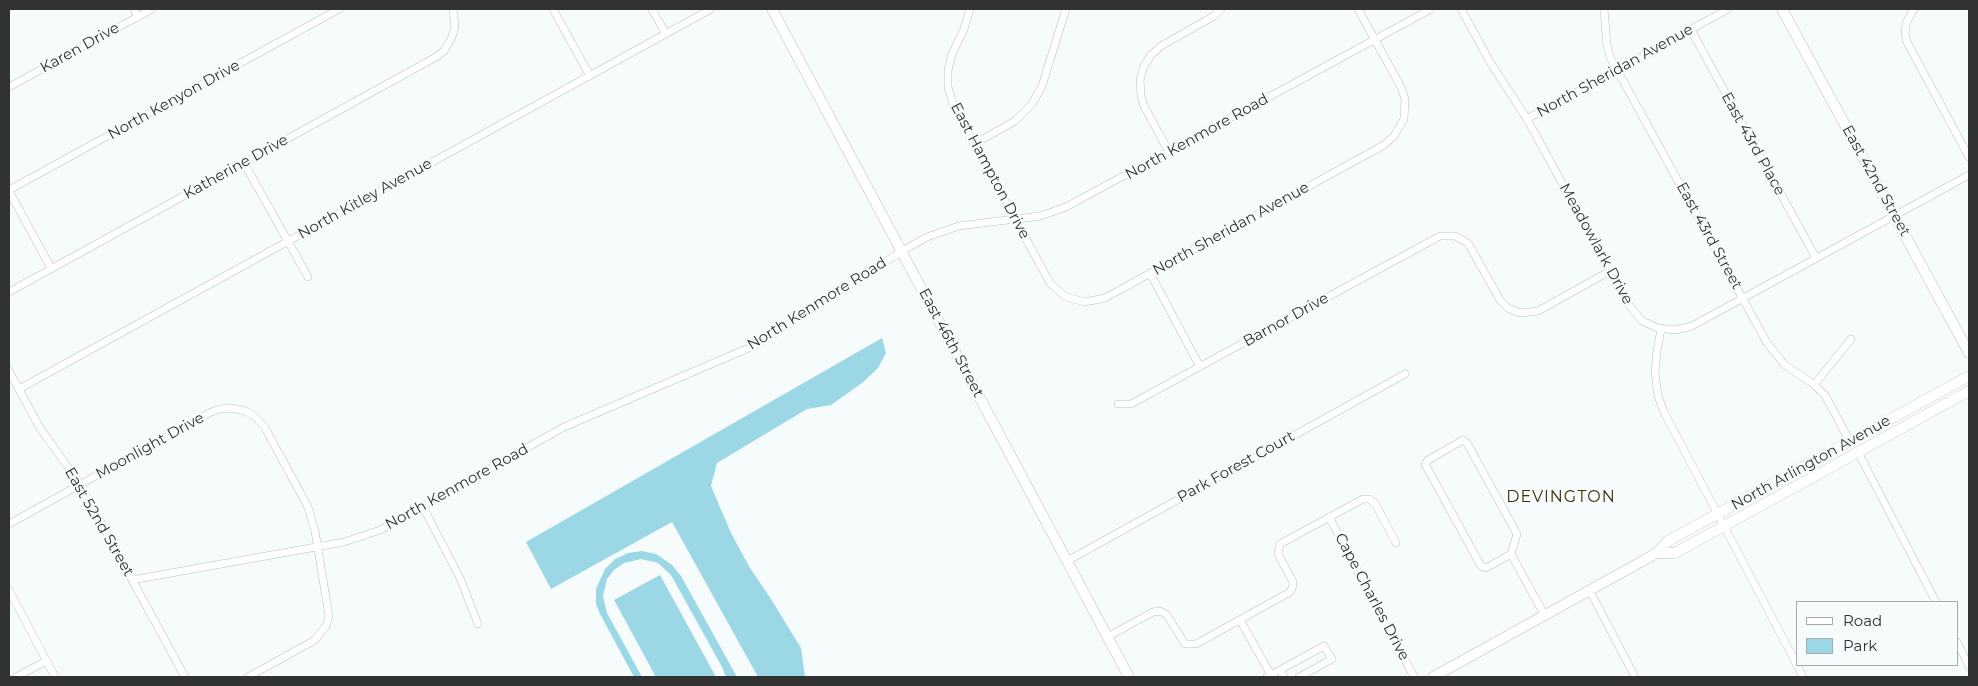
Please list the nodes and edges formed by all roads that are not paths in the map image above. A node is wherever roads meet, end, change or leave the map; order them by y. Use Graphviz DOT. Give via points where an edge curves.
graph roads {
  1 [pos="134,9"];
  2 [pos="152,9"];
  3 [pos="339,9"];
  4 [pos="453,9"];
  5 [pos="553,9"];
  6 [pos="652,9"];
  7 [pos="711,9"];
  8 [pos="772,9"];
  9 [pos="970,9"];
  10 [pos="1066,9"];
  11 [pos="1222,9"];
  12 [pos="1358,9"];
  13 [pos="1431,9"];
  14 [pos="1461,9"];
  15 [pos="1604,9"];
  16 [pos="1728,9"];
  17 [pos="1782,9"];
  18 [pos="1914,9"];
  19 [pos="138,17"];
  20 [pos="1691,30"];
  21 [pos="666,34"];
  22 [pos="1375,39"];
  23 [pos="1618,70"];
  24 [pos="590,76"];
  25 [pos="9,88"];
  26 [pos="1528,120"];
  27 [pos="974,144"];
  28 [pos="1169,152"];
  29 [pos="1969,158"];
  30 [pos="244,163"];
  31 [pos="1969,175"];
  32 [pos="9,191"];
  33 [pos="1895,215"];
  34 [pos="1015,219"];
  35 [pos="288,242"];
  36 [pos="902,251"];
  37 [pos="1816,258"];
  38 [pos="51,268"];
  39 [pos="1610,271"];
  40 [pos="1150,273"];
  41 [pos="308,278"];
  42 [pos="9,292"];
  43 [pos="1063,296"];
  44 [pos="1743,298"];
  45 [pos="1662,329"];
  46 [pos="1851,339"];
  47 [pos="1969,353"];
  48 [pos="1200,366"];
  49 [pos="9,371"];
  50 [pos="1405,374"];
  51 [pos="1969,376"];
  52 [pos="1814,385"];
  53 [pos="19,390"];
  54 [pos="1969,391"];
  55 [pos="1118,404"];
  56 [pos="1850,442"];
  57 [pos="1858,452"];
  58 [pos="80,484"];
  59 [pos="423,507"];
  60 [pos="1717,514"];
  61 [pos="1329,517"];
  62 [pos="9,524"];
  63 [pos="1722,526"];
  64 [pos="1396,543"];
  65 [pos="318,547"];
  66 [pos="1656,553"];
  67 [pos="1511,554"];
  68 [pos="1067,560"];
  69 [pos="132,580"];
  70 [pos="9,590"];
  71 [pos="1590,591"];
  72 [pos="1935,601"];
  73 [pos="1545,616"];
  74 [pos="1240,620"];
  75 [pos="478,624"];
  76 [pos="1107,637"];
  77 [pos="1958,644"];
  78 [pos="46,661"];
  79 [pos="1796,663"];
  80 [pos="1798,666"];
  81 [pos="1969,666"];
  82 [pos="1280,670"];
  83 [pos="1269,676"];
  84 [pos="16,677"];
  85 [pos="55,677"];
  86 [pos="185,677"];
  87 [pos="248,677"];
  88 [pos="1129,677"];
  89 [pos="1284,677"];
  90 [pos="1299,677"];
  91 [pos="1414,677"];
  92 [pos="1433,677"];
  93 [pos="1635,677"];
  94 [pos="1804,677"];
  1 -- 19 [label="street"];
  2 -- 19 [label="street, Karen Drive"];
  3 -- 32 [label="street, North Kenyon Drive"];
  4 -- 30 [label="street, Katherine Drive" via="453,33 444,51"];
  5 -- 24 [label="street"];
  6 -- 21 [label="street"];
  7 -- 21 [label="street, North Kitley Avenue"];
  8 -- 36 [label="main road, East 46th Street"];
  9 -- 27 [label="street, East Hampton Drive" via="952,54 948,84 954,107"];
  10 -- 27 [label="street" via="1042,86 1032,104 1015,121"];
  11 -- 28 [label="street" via="1161,46 1144,66 1140,96"];
  12 -- 22 [label="street"];
  13 -- 22 [label="street, North Kenmore Road"];
  14 -- 26 [label="street, Meadowlark Drive" via="1490,62"];
  15 -- 23 [label="street, East 43rd Street" via="1607,46"];
  16 -- 20 [label="street, North Sheridan Avenue"];
  17 -- 33 [label="main road, East 42nd Street"];
  18 -- 29 [label="street" via="1908,18 1906,42"];
  19 -- 25 [label="street, Karen Drive"];
  20 -- 23 [label="street, North Sheridan Avenue"];
  20 -- 37 [label="street, East 43rd Place"];
  21 -- 24 [label="street, North Kitley Avenue"];
  22 -- 28 [label="street, North Kenmore Road"];
  22 -- 40 [label="street, North Sheridan Avenue" via="1405,99 1406,112 1394,136 1384,145"];
  23 -- 26 [label="street, North Sheridan Avenue"];
  23 -- 44 [label="street, East 43rd Street"];
  24 -- 35 [label="street, North Kitley Avenue"];
  26 -- 39 [label="street, Meadowlark Drive"];
  27 -- 34 [label="street, East Hampton Drive"];
  28 -- 34 [label="street, North Kenmore Road" via="1066,207 1043,215"];
  30 -- 35 [label="street"];
  30 -- 38 [label="street, Katherine Drive"];
  31 -- 33 [label="street"];
  32 -- 38 [label="street"];
  33 -- 37 [label="street"];
  33 -- 47 [label="main road, East 42nd Street"];
  34 -- 36 [label="street, North Kenmore Road" via="946,230"];
  34 -- 43 [label="street, East Hampton Drive" via="1050,283"];
  35 -- 41 [label="street"];
  35 -- 53 [label="street, North Kitley Avenue"];
  36 -- 59 [label="street, North Kenmore Road" via="758,344 564,427"];
  36 -- 68 [label="main road, East 46th Street"];
  37 -- 44 [label="street"];
  38 -- 42 [label="street, Katherine Drive"];
  39 -- 45 [label="street, Meadowlark Drive" via="1635,313 1645,323"];
  39 -- 48 [label="street, Barnor Drive" via="1538,311 1524,314 1508,308 1500,300 1466,242 1446,235"];
  40 -- 43 [label="street, North Sheridan Avenue" via="1100,300 1078,302"];
  40 -- 48 [label="street"];
  44 -- 45 [label="street" via="1689,327"];
  44 -- 52 [label="street, East 43rd Street" via="1778,357"];
  45 -- 60 [label="street" via="1655,372 1662,407"];
  46 -- 52 [label="street"];
  48 -- 55 [label="street, Barnor Drive" via="1132,404"];
  49 -- 53 [label="street, East 52nd Street"];
  50 -- 68 [label="street, Park Forest Court"];
  51 -- 56 [label="main road, North Arlington Avenue"];
  52 -- 56 [label="street, East 43rd Street" via="1830,403"];
  53 -- 58 [label="street, East 52nd Street" via="40,428"];
  54 -- 57 [label="main road, North Arlington Avenue"];
  56 -- 60 [label="main road, North Arlington Avenue"];
  57 -- 63 [label="main road, North Arlington Avenue"];
  57 -- 72 [label="street"];
  58 -- 62 [label="street, Moonlight Drive"];
  58 -- 65 [label="street, Moonlight Drive" via="211,412 226,408 241,410 253,415 264,426 308,507"];
  58 -- 69 [label="street, East 52nd Street"];
  59 -- 65 [label="street, North Kenmore Road" via="370,534"];
  59 -- 75 [label="street" via="460,578"];
  60 -- 63 [label="street"];
  60 -- 66 [label="main road, North Arlington Avenue" via="1668,541"];
  61 -- 64 [label="street" via="1369,499"];
  61 -- 74 [label="street" via="1284,541 1279,547 1278,554 1293,582 1291,591"];
  61 -- 91 [label="street, Cape Charles Drive"];
  63 -- 66 [label="main road, North Arlington Avenue" via="1675,553"];
  63 -- 79 [label="street"];
  65 -- 69 [label="street, North Kenmore Road"];
  65 -- 87 [label="street" via="329,609 326,626 312,642"];
  66 -- 71 [label="main road, North Arlington Avenue"];
  67 -- 67 [label="street" via="1487,568 1481,566 1426,466 1428,460 1463,440 1467,443 1516,530"];
  67 -- 73 [label="street"];
  68 -- 76 [label="main road, East 46th Street"];
  69 -- 86 [label="street, East 52nd Street"];
  70 -- 78 [label="street"];
  71 -- 73 [label="main road, North Arlington Avenue"];
  71 -- 93 [label="street"];
  73 -- 92 [label="main road, North Arlington Avenue"];
  74 -- 76 [label="street" via="1191,645 1181,640 1167,614 1156,611"];
  74 -- 83 [label="street"];
  76 -- 88 [label="main road, East 46th Street"];
  77 -- 81 [label="street"];
  78 -- 84 [label="street"];
  78 -- 85 [label="street"];
  80 -- 94 [label="street"];
  82 -- 83 [label="street"];
  82 -- 89 [label="street"];
  82 -- 90 [label="street" via="1324,646 1332,659"];
}
